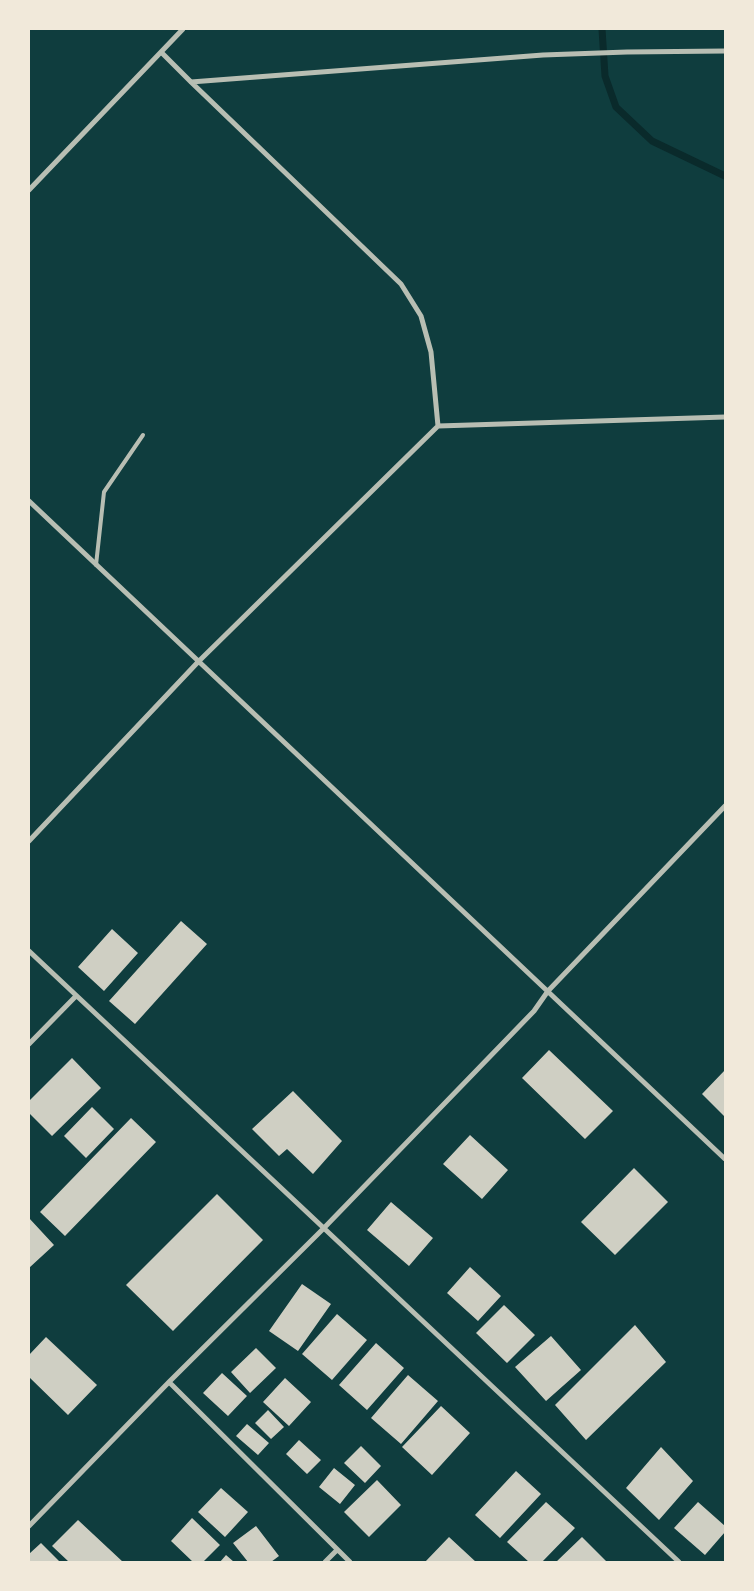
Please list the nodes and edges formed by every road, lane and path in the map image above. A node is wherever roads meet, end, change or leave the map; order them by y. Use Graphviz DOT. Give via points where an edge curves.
graph roads {
  1 [pos="183,29"];
  2 [pos="725,51"];
  3 [pos="161,52"];
  4 [pos="191,82"];
  5 [pos="29,190"];
  6 [pos="725,417"];
  7 [pos="438,426"];
  8 [pos="143,435"];
  9 [pos="29,501"];
  10 [pos="96,565"];
  11 [pos="198,662"];
  12 [pos="725,806"];
  13 [pos="29,841"];
  14 [pos="29,952"];
  15 [pos="548,991"];
  16 [pos="76,996"];
  17 [pos="29,1044"];
  18 [pos="725,1159"];
  19 [pos="323,1229"];
  20 [pos="169,1382"];
  21 [pos="29,1526"];
  22 [pos="337,1550"];
  23 [pos="325,1562"];
  24 [pos="350,1562"];
  25 [pos="679,1562"];
  1 -- 3 [label="street"];
  2 -- 4 [label="street" via="544,55"];
  3 -- 4 [label="street"];
  3 -- 5 [label="street"];
  4 -- 7 [label="street" via="402,284 421,316 431,352"];
  6 -- 7 [label="street"];
  7 -- 11 [label="street"];
  8 -- 10 [label="lane" via="104,492"];
  9 -- 10 [label="street"];
  10 -- 11 [label="street"];
  11 -- 13 [label="street"];
  11 -- 15 [label="street"];
  12 -- 15 [label="street"];
  14 -- 16 [label="street"];
  15 -- 18 [label="street"];
  15 -- 19 [label="street" via="534,1011"];
  16 -- 17 [label="street"];
  16 -- 19 [label="street"];
  19 -- 20 [label="street"];
  19 -- 25 [label="street"];
  20 -- 21 [label="street"];
  20 -- 22 [label="street"];
  22 -- 23 [label="street"];
  22 -- 24 [label="street"];
}
